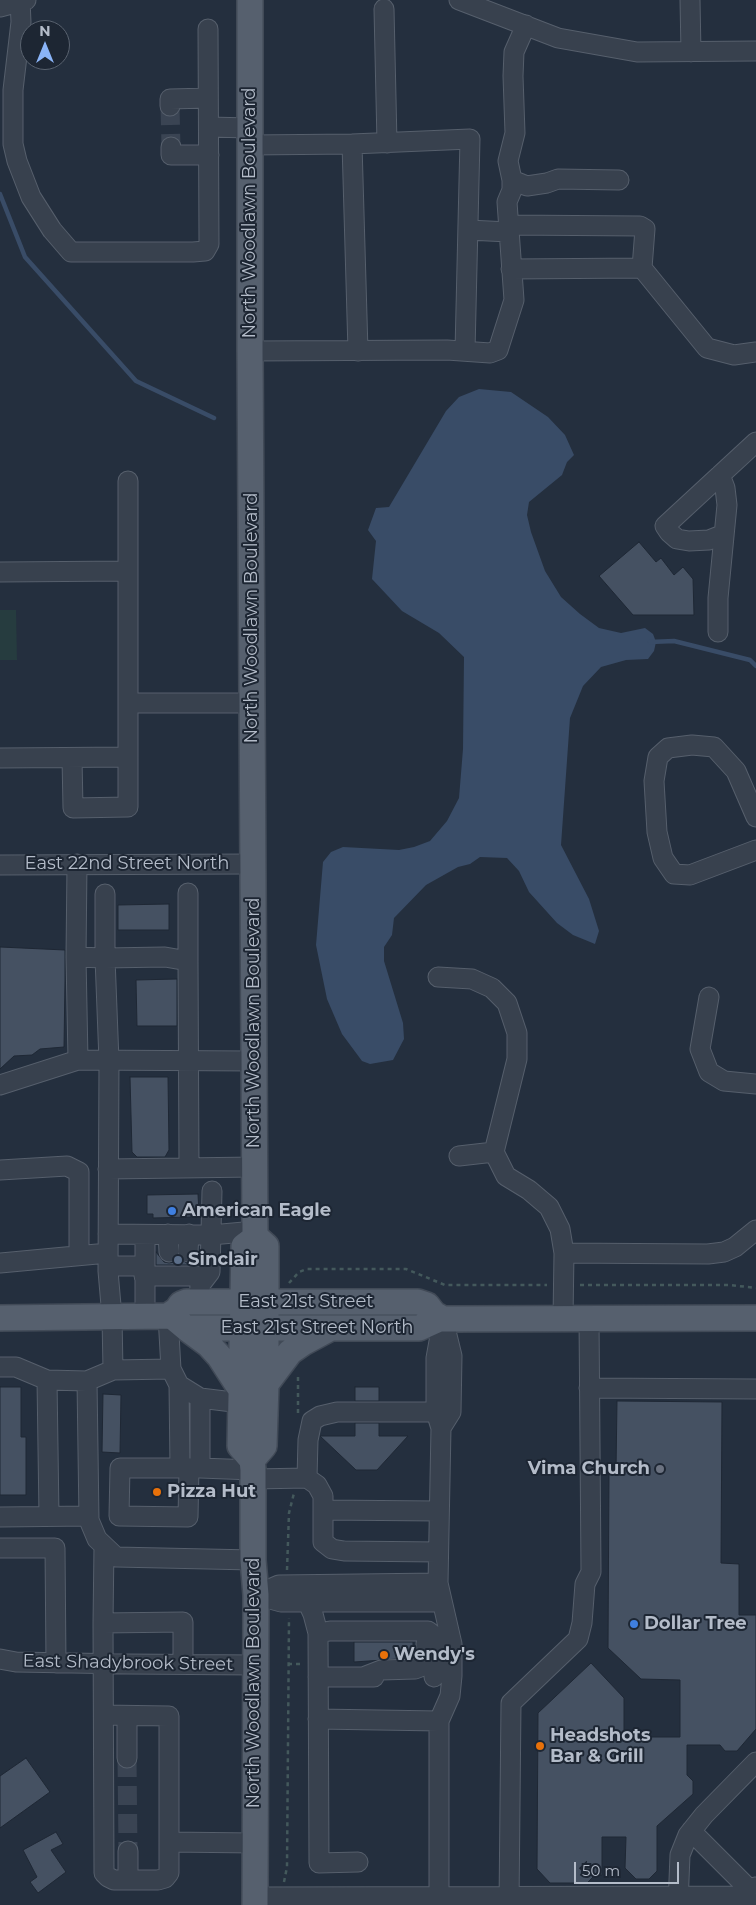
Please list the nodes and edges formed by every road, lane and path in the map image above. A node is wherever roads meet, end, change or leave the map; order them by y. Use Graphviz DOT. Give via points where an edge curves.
graph roads {
  1 [pos="250,0"];
  2 [pos="459,0"];
  3 [pos="690,0"];
  4 [pos="22,1"];
  5 [pos="0,7"];
  6 [pos="384,9"];
  7 [pos="526,25"];
  8 [pos="208,29"];
  9 [pos="756,51"];
  10 [pos="692,52"];
  11 [pos="208,98"];
  12 [pos="170,106"];
  13 [pos="209,128"];
  14 [pos="250,137"];
  15 [pos="387,143"];
  16 [pos="352,144"];
  17 [pos="171,146"];
  18 [pos="209,155"];
  19 [pos="512,180"];
  20 [pos="619,180"];
  21 [pos="509,229"];
  22 [pos="468,230"];
  23 [pos="642,268"];
  24 [pos="511,269"];
  25 [pos="358,350"];
  26 [pos="250,351"];
  27 [pos="464,352"];
  28 [pos="756,352"];
  29 [pos="756,442"];
  30 [pos="720,475"];
  31 [pos="128,480"];
  32 [pos="724,534"];
  33 [pos="128,571"];
  34 [pos="0,572"];
  35 [pos="718,632"];
  36 [pos="128,703"];
  37 [pos="252,703"];
  38 [pos="128,757"];
  39 [pos="0,758"];
  40 [pos="72,758"];
  41 [pos="756,817"];
  42 [pos="756,850"];
  43 [pos="77,864"];
  44 [pos="253,864"];
  45 [pos="0,865"];
  46 [pos="188,893"];
  47 [pos="76,910"];
  48 [pos="76,957"];
  49 [pos="105,958"];
  50 [pos="188,961"];
  51 [pos="438,977"];
  52 [pos="709,998"];
  53 [pos="78,1060"];
  54 [pos="109,1061"];
  55 [pos="188,1061"];
  56 [pos="254,1061"];
  57 [pos="756,1084"];
  58 [pos="0,1085"];
  59 [pos="494,1152"];
  60 [pos="459,1156"];
  61 [pos="255,1167"];
  62 [pos="189,1168"];
  63 [pos="108,1169"];
  64 [pos="0,1170"];
  65 [pos="212,1191"];
  66 [pos="756,1230"];
  67 [pos="256,1234"];
  68 [pos="145,1235"];
  69 [pos="211,1235"];
  70 [pos="108,1251"];
  71 [pos="564,1253"];
  72 [pos="79,1255"];
  73 [pos="169,1257"];
  74 [pos="192,1261"];
  75 [pos="0,1263"];
  76 [pos="144,1271"];
  77 [pos="552,1286"];
  78 [pos="571,1286"];
  79 [pos="285,1287"];
  80 [pos="756,1288"];
  81 [pos="199,1302"];
  82 [pos="254,1302"];
  83 [pos="112,1317"];
  84 [pos="0,1318"];
  85 [pos="563,1318"];
  86 [pos="589,1318"];
  87 [pos="756,1318"];
  88 [pos="443,1319"];
  89 [pos="166,1320"];
  90 [pos="254,1328"];
  91 [pos="331,1328"];
  92 [pos="0,1367"];
  93 [pos="113,1370"];
  94 [pos="175,1377"];
  95 [pos="48,1380"];
  96 [pos="87,1381"];
  97 [pos="266,1384"];
  98 [pos="589,1388"];
  99 [pos="756,1389"];
  100 [pos="240,1396"];
  101 [pos="200,1398"];
  102 [pos="439,1420"];
  103 [pos="190,1468"];
  104 [pos="253,1470"];
  105 [pos="307,1478"];
  106 [pos="323,1510"];
  107 [pos="438,1511"];
  108 [pos="49,1516"];
  109 [pos="89,1516"];
  110 [pos="0,1517"];
  111 [pos="104,1546"];
  112 [pos="0,1548"];
  113 [pos="438,1552"];
  114 [pos="253,1560"];
  115 [pos="438,1583"];
  116 [pos="353,1593"];
  117 [pos="256,1595"];
  118 [pos="307,1602"];
  119 [pos="442,1602"];
  120 [pos="289,1617"];
  121 [pos="103,1623"];
  122 [pos="352,1631"];
  123 [pos="377,1631"];
  124 [pos="318,1634"];
  125 [pos="0,1660"];
  126 [pos="56,1663"];
  127 [pos="103,1664"];
  128 [pos="183,1664"];
  129 [pos="288,1664"];
  130 [pos="300,1664"];
  131 [pos="256,1665"];
  132 [pos="318,1677"];
  133 [pos="363,1677"];
  134 [pos="443,1677"];
  135 [pos="104,1715"];
  136 [pos="127,1716"];
  137 [pos="318,1719"];
  138 [pos="439,1721"];
  139 [pos="128,1758"];
  140 [pos="756,1762"];
  141 [pos="692,1831"];
  142 [pos="169,1842"];
  143 [pos="255,1843"];
  144 [pos="128,1851"];
  145 [pos="358,1862"];
  146 [pos="128,1880"];
  147 [pos="439,1896"];
  148 [pos="750,1896"];
  149 [pos="287,1897"];
  150 [pos="678,1900"];
  151 [pos="255,1901"];
  152 [pos="327,1901"];
  153 [pos="509,1901"];
  1 -- 14 [label="main road, North Woodlawn Boulevard"];
  2 -- 7 [label="street"];
  3 -- 10 [label="street"];
  4 -- 5 [label="street"];
  4 -- 18 [label="street" via="13,90 13,144 31,197 71,252 205,250 209,244"];
  6 -- 15 [label="street"];
  7 -- 10 [label="street" via="558,38 638,52"];
  7 -- 19 [label="street" via="514,52 515,133 508,161"];
  8 -- 11 [label="street"];
  9 -- 10 [label="street"];
  11 -- 12 [label="street" via="170,99"];
  11 -- 13 [label="street"];
  13 -- 14 [label="street"];
  13 -- 18 [label="street"];
  14 -- 16 [label="street"];
  14 -- 26 [label="main road, North Woodlawn Boulevard"];
  15 -- 16 [label="street"];
  15 -- 22 [label="street" via="470,139"];
  16 -- 25 [label="street"];
  17 -- 18 [label="street" via="171,155"];
  19 -- 20 [label="street" via="527,186 558,178"];
  19 -- 21 [label="street" via="507,202"];
  21 -- 22 [label="street"];
  21 -- 23 [label="street" via="640,226 645,229"];
  21 -- 24 [label="street"];
  22 -- 27 [label="street"];
  23 -- 24 [label="street"];
  23 -- 28 [label="street" via="707,348 734,355"];
  24 -- 27 [label="street" via="514,300 498,350 490,353"];
  25 -- 26 [label="street"];
  25 -- 27 [label="street"];
  26 -- 37 [label="main road, North Woodlawn Boulevard"];
  29 -- 30 [label="street"];
  30 -- 32 [label="street" via="725,488"];
  30 -- 32 [label="street" via="665,526 678,539 688,541 709,540"];
  31 -- 33 [label="street"];
  32 -- 35 [label="street"];
  33 -- 34 [label="street"];
  33 -- 36 [label="street"];
  36 -- 37 [label="street"];
  36 -- 38 [label="street"];
  37 -- 44 [label="main road, North Woodlawn Boulevard"];
  38 -- 40 [label="street"];
  38 -- 40 [label="street" via="128,807 73,808"];
  39 -- 40 [label="street"];
  41 -- 42 [label="street" via="736,771 714,747 668,748 658,758 654,781 657,832 663,858 674,874 690,875"];
  43 -- 44 [label="street, East 22nd Street North"];
  43 -- 45 [label="street, East 22nd Street North"];
  43 -- 47 [label="street"];
  44 -- 56 [label="main road, North Woodlawn Boulevard"];
  46 -- 50 [label="street"];
  47 -- 48 [label="street"];
  47 -- 49 [label="street" via="105,902"];
  48 -- 49 [label="street"];
  48 -- 53 [label="street"];
  49 -- 50 [label="street" via="166,957"];
  49 -- 54 [label="street"];
  50 -- 55 [label="street"];
  51 -- 59 [label="street" via="472,979 492,988 507,1003 517,1033 517,1059"];
  52 -- 57 [label="street" via="700,1049 709,1072 724,1081"];
  53 -- 54 [label="street"];
  53 -- 58 [label="street"];
  54 -- 55 [label="street"];
  54 -- 63 [label="street"];
  55 -- 56 [label="street"];
  55 -- 62 [label="street"];
  56 -- 61 [label="main road, North Woodlawn Boulevard"];
  59 -- 60 [label="street"];
  59 -- 71 [label="street" via="506,1176 549,1207 560,1229"];
  61 -- 62 [label="street"];
  61 -- 67 [label="main road, North Woodlawn Boulevard"];
  62 -- 63 [label="street"];
  63 -- 70 [label="street"];
  64 -- 72 [label="street" via="67,1166 79,1172"];
  65 -- 69 [label="street"];
  66 -- 71 [label="street" via="735,1248 708,1254"];
  67 -- 69 [label="street"];
  67 -- 82 [label="main road, North Woodlawn Boulevard" via="266,1246"];
  68 -- 70 [label="street"];
  68 -- 73 [label="street"];
  68 -- 76 [label="street"];
  69 -- 74 [label="street"];
  69 -- 74 [label="street" via="210,1272"];
  70 -- 72 [label="street"];
  70 -- 76 [label="street"];
  70 -- 83 [label="street"];
  71 -- 85 [label="street"];
  72 -- 75 [label="street"];
  73 -- 74 [label="street"];
  73 -- 74 [label="street"];
  73 -- 76 [label="street"];
  74 -- 81 [label="street" via="200,1285"];
  76 -- 89 [label="street"];
  77 -- 79 [label="path" via="445,1285 406,1269 307,1269 299,1272"];
  78 -- 80 [label="path" via="730,1285"];
  81 -- 82 [label="main road, East 21st Street"];
  81 -- 89 [label="main road, East 21st Street" via="181,1304"];
  82 -- 88 [label="main road, East 21st Street" via="418,1302 427,1305"];
  82 -- 90 [label="main road, North Woodlawn Boulevard"];
  83 -- 84 [label="main road, East 21st Street North"];
  83 -- 89 [label="main road, East 21st Street North"];
  83 -- 93 [label="street"];
  85 -- 86 [label="main road, East 21st Street North"];
  85 -- 88 [label="main road, East 21st Street North"];
  86 -- 87 [label="main road, East 21st Street North"];
  86 -- 98 [label="street"];
  88 -- 91 [label="main road, East 21st Street North" via="419,1328"];
  88 -- 102 [label="street" via="452,1365 450,1412"];
  89 -- 90 [label="main road, East 21st Street North"];
  89 -- 94 [label="street"];
  89 -- 100 [label="main road" via="209,1345 220,1356"];
  90 -- 91 [label="main road, East 21st Street North"];
  90 -- 97 [label="main road, North Woodlawn Boulevard"];
  90 -- 100 [label="main road, North Woodlawn Boulevard"];
  91 -- 97 [label="main road" via="290,1352"];
  92 -- 95 [label="street" via="16,1367"];
  93 -- 94 [label="street"];
  93 -- 96 [label="street"];
  94 -- 101 [label="street"];
  94 -- 103 [label="street"];
  95 -- 96 [label="street"];
  95 -- 108 [label="street"];
  96 -- 109 [label="street"];
  97 -- 104 [label="main road, North Woodlawn Boulevard" via="264,1446"];
  98 -- 99 [label="street"];
  98 -- 153 [label="street" via="591,1572 585,1584 578,1639 511,1703"];
  100 -- 101 [label="street"];
  100 -- 104 [label="main road, North Woodlawn Boulevard" via="240,1446"];
  101 -- 103 [label="street"];
  102 -- 105 [label="street" via="337,1412 320,1416 312,1421"];
  102 -- 107 [label="street"];
  103 -- 103 [label="street" via="188,1516 119,1516 120,1468"];
  103 -- 104 [label="street"];
  104 -- 105 [label="street"];
  104 -- 114 [label="main road, North Woodlawn Boulevard"];
  105 -- 106 [label="street" via="317,1485 323,1496"];
  106 -- 107 [label="street"];
  106 -- 113 [label="street" via="323,1542 332,1549"];
  107 -- 113 [label="street"];
  108 -- 109 [label="street"];
  108 -- 110 [label="street"];
  109 -- 111 [label="street" via="97,1539"];
  111 -- 114 [label="street" via="116,1557"];
  111 -- 121 [label="street"];
  112 -- 126 [label="street" via="55,1548"];
  113 -- 115 [label="street"];
  114 -- 117 [label="main road, North Woodlawn Boulevard"];
  115 -- 116 [label="street"];
  115 -- 119 [label="street"];
  116 -- 117 [label="street" via="279,1585"];
  116 -- 118 [label="street"];
  116 -- 119 [label="street"];
  116 -- 122 [label="street"];
  117 -- 118 [label="street" via="281,1602"];
  117 -- 131 [label="main road, North Woodlawn Boulevard"];
  118 -- 124 [label="street"];
  119 -- 134 [label="street" via="452,1644"];
  120 -- 129 [label="path"];
  121 -- 127 [label="street"];
  121 -- 128 [label="street" via="183,1622"];
  122 -- 123 [label="street"];
  122 -- 124 [label="street"];
  123 -- 133 [label="street" via="385,1637 420,1639 426,1644 428,1659 415,1669 381,1670"];
  123 -- 134 [label="street" via="428,1631 437,1645"];
  124 -- 132 [label="street"];
  125 -- 126 [label="street, East Shadybrook Street"];
  126 -- 127 [label="street, East Shadybrook Street"];
  127 -- 128 [label="street, East Shadybrook Street"];
  127 -- 135 [label="street"];
  128 -- 131 [label="street, East Shadybrook Street"];
  129 -- 130 [label="path"];
  129 -- 149 [label="path" via="287,1867 284,1875"];
  131 -- 143 [label="main road, North Woodlawn Boulevard"];
  132 -- 133 [label="street"];
  132 -- 137 [label="street"];
  133 -- 134 [label="street"];
  134 -- 138 [label="street" via="450,1696"];
  135 -- 136 [label="street"];
  135 -- 146 [label="street" via="104,1873 114,1880"];
  136 -- 139 [label="street"];
  136 -- 142 [label="street" via="169,1716"];
  137 -- 138 [label="street"];
  137 -- 145 [label="street" via="319,1863"];
  138 -- 147 [label="street"];
  140 -- 141 [label="street"];
  141 -- 148 [label="street" via="744,1884"];
  141 -- 150 [label="street" via="680,1855"];
  142 -- 143 [label="street"];
  142 -- 146 [label="street" via="169,1873 164,1878"];
  143 -- 151 [label="main road, North Woodlawn Boulevard"];
  144 -- 146 [label="street"];
  147 -- 152 [label="street"];
  147 -- 153 [label="street"];
  148 -- 150 [label="street"];
  149 -- 151 [label="street"];
  149 -- 152 [label="street"];
  150 -- 153 [label="street"];
}
